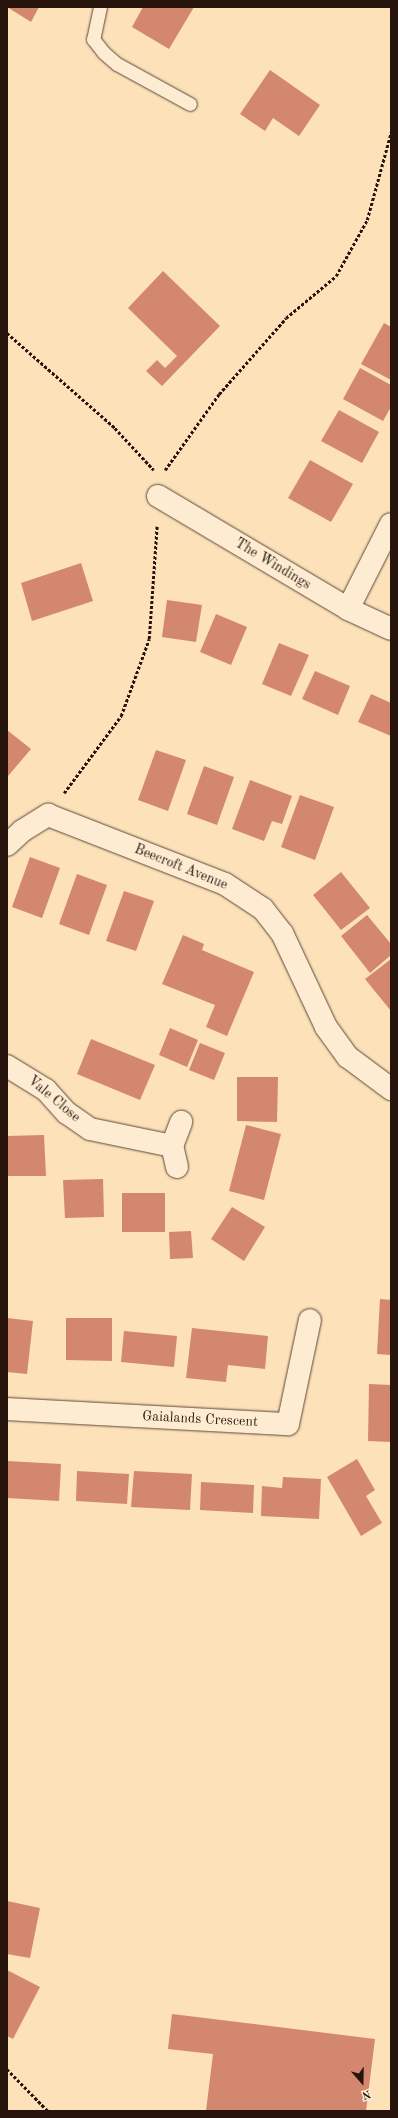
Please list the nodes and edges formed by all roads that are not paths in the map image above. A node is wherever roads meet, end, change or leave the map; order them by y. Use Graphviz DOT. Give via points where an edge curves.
graph roads {
  1 [pos="100,7"];
  2 [pos="190,104"];
  3 [pos="159,487"];
  4 [pos="391,524"];
  5 [pos="348,609"];
  6 [pos="391,629"];
  7 [pos="14,838"];
  8 [pos="7,1066"];
  9 [pos="391,1089"];
  10 [pos="181,1122"];
  11 [pos="172,1146"];
  12 [pos="177,1167"];
  13 [pos="310,1320"];
  14 [pos="7,1409"];
  1 -- 2 [label="lane" via="93,39 103,52 117,64"];
  3 -- 5 [label="street, The Windings"];
  4 -- 5 [label="street"];
  5 -- 6 [label="street, The Windings"];
  7 -- 9 [label="street, Beecroft Avenue" via="48,815 225,884 263,909 282,933 326,1027 348,1057"];
  8 -- 11 [label="street, Vale Close" via="46,1090 67,1113 90,1129"];
  10 -- 11 [label="street"];
  11 -- 12 [label="street"];
  13 -- 14 [label="street, Gaialands Crescent" via="288,1424"];
}
